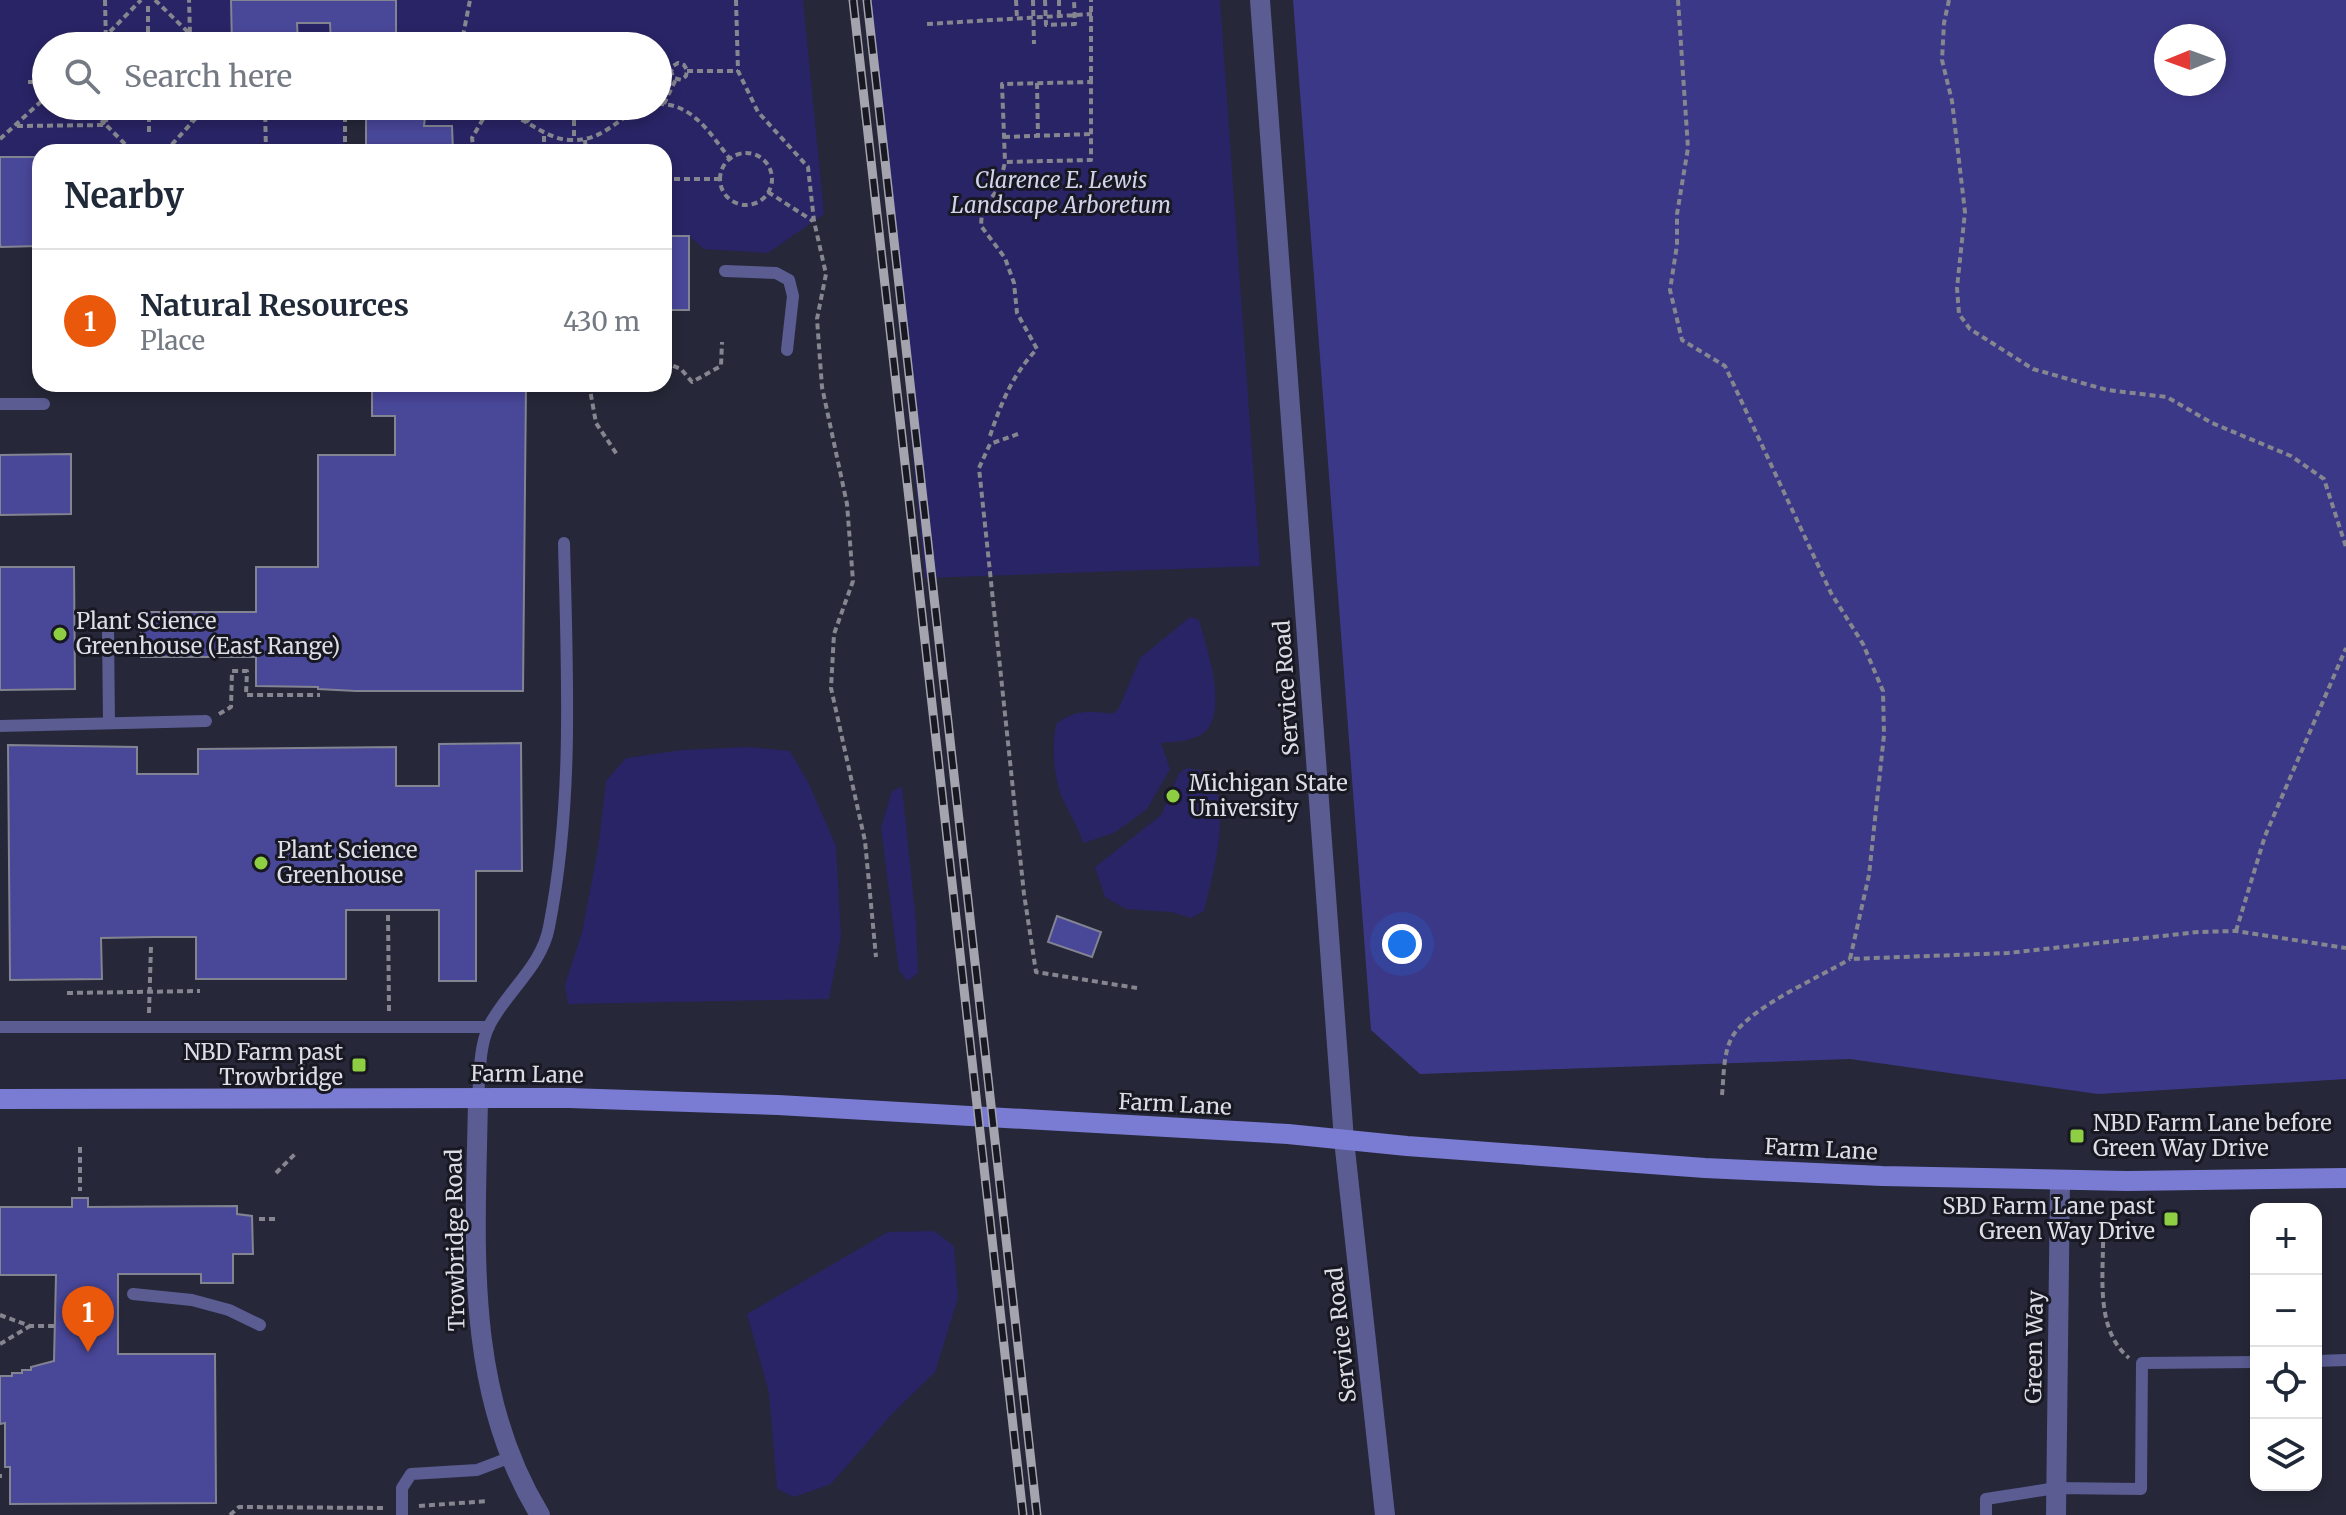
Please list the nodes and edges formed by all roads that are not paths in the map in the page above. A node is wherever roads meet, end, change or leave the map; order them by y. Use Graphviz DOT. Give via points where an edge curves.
graph roads {
  1 [pos="1260,0"];
  2 [pos="725,271"];
  3 [pos="787,350"];
  4 [pos="0,404"];
  5 [pos="44,404"];
  6 [pos="564,543"];
  7 [pos="108,629"];
  8 [pos="206,721"];
  9 [pos="109,723"];
  10 [pos="0,726"];
  11 [pos="0,1027"];
  12 [pos="489,1027"];
  13 [pos="478,1098"];
  14 [pos="0,1099"];
  15 [pos="1344,1140"];
  16 [pos="2346,1178"];
  17 [pos="2060,1180"];
  18 [pos="133,1294"];
  19 [pos="260,1325"];
  20 [pos="2346,1360"];
  21 [pos="2322,1361"];
  22 [pos="2250,1362"];
  23 [pos="511,1457"];
  24 [pos="2056,1488"];
  25 [pos="401,1511"];
  26 [pos="540,1515"];
  27 [pos="1385,1515"];
  28 [pos="1986,1515"];
  29 [pos="2056,1515"];
  1 -- 15 [label="street, Service Road"];
  2 -- 3 [label="lane" via="776,273 789,280 793,296"];
  4 -- 5 [label="lane"];
  6 -- 12 [label="lane" via="569,701 562,839 548,931 530,968"];
  7 -- 9 [label="lane"];
  8 -- 9 [label="lane"];
  9 -- 10 [label="lane"];
  11 -- 12 [label="lane"];
  12 -- 13 [label="lane"];
  13 -- 14 [label="street, Farm Lane"];
  13 -- 15 [label="street, Farm Lane" via="778,1105"];
  13 -- 23 [label="street, Trowbridge Road" via="478,1314 488,1387"];
  15 -- 17 [label="street, Farm Lane" via="1705,1168"];
  15 -- 27 [label="street, Service Road"];
  16 -- 17 [label="street, Farm Lane"];
  17 -- 24 [label="street, Green Way"];
  18 -- 19 [label="lane" via="192,1300"];
  20 -- 21 [label="lane"];
  22 -- 24 [label="lane" via="2142,1363 2141,1489"];
  23 -- 25 [label="lane" via="477,1470 411,1474 402,1488"];
  23 -- 26 [label="street, Trowbridge Road"];
  24 -- 28 [label="lane" via="1986,1499"];
  24 -- 29 [label="street, Green Way"];
}
